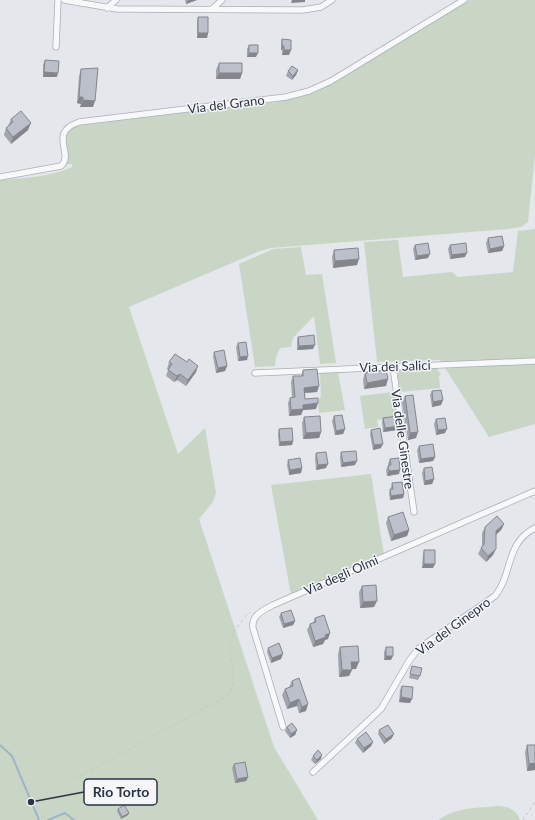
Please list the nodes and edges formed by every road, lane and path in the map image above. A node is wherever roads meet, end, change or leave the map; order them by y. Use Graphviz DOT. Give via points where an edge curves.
graph roads {
  1 [pos="58,0"];
  2 [pos="64,0"];
  3 [pos="116,0"];
  4 [pos="222,0"];
  5 [pos="332,0"];
  6 [pos="464,0"];
  7 [pos="108,8"];
  8 [pos="212,9"];
  9 [pos="56,47"];
  10 [pos="0,177"];
  11 [pos="535,360"];
  12 [pos="393,366"];
  13 [pos="255,373"];
  14 [pos="535,491"];
  15 [pos="414,512"];
  16 [pos="535,528"];
  17 [pos="253,611"];
  18 [pos="283,727"];
  19 [pos="313,772"];
  20 [pos="74,779"];
  21 [pos="535,802"];
  22 [pos="523,820"];
  1 -- 9 [label="street"];
  2 -- 7 [label="street"];
  3 -- 7 [label="street"];
  4 -- 8 [label="street"];
  5 -- 8 [label="street" via="321,7 308,10"];
  6 -- 10 [label="street, Via del Grano" via="317,88 286,97 79,122 69,126 63,133 65,159 61,166"];
  7 -- 8 [label="street"];
  11 -- 12 [label="street, Via dei Salici"];
  12 -- 13 [label="street, Via dei Salici"];
  12 -- 15 [label="street, Via delle Ginestre"];
  14 -- 18 [label="street, Via degli Olmi" via="273,605 258,614 253,621 253,628"];
  16 -- 19 [label="street, Via del Ginepro" via="516,544 502,585 495,596 418,649 381,710"];
  17 -- 20 [label="path" via="242,622 230,643 234,678 224,698"];
  21 -- 22 [label="path"];
}
